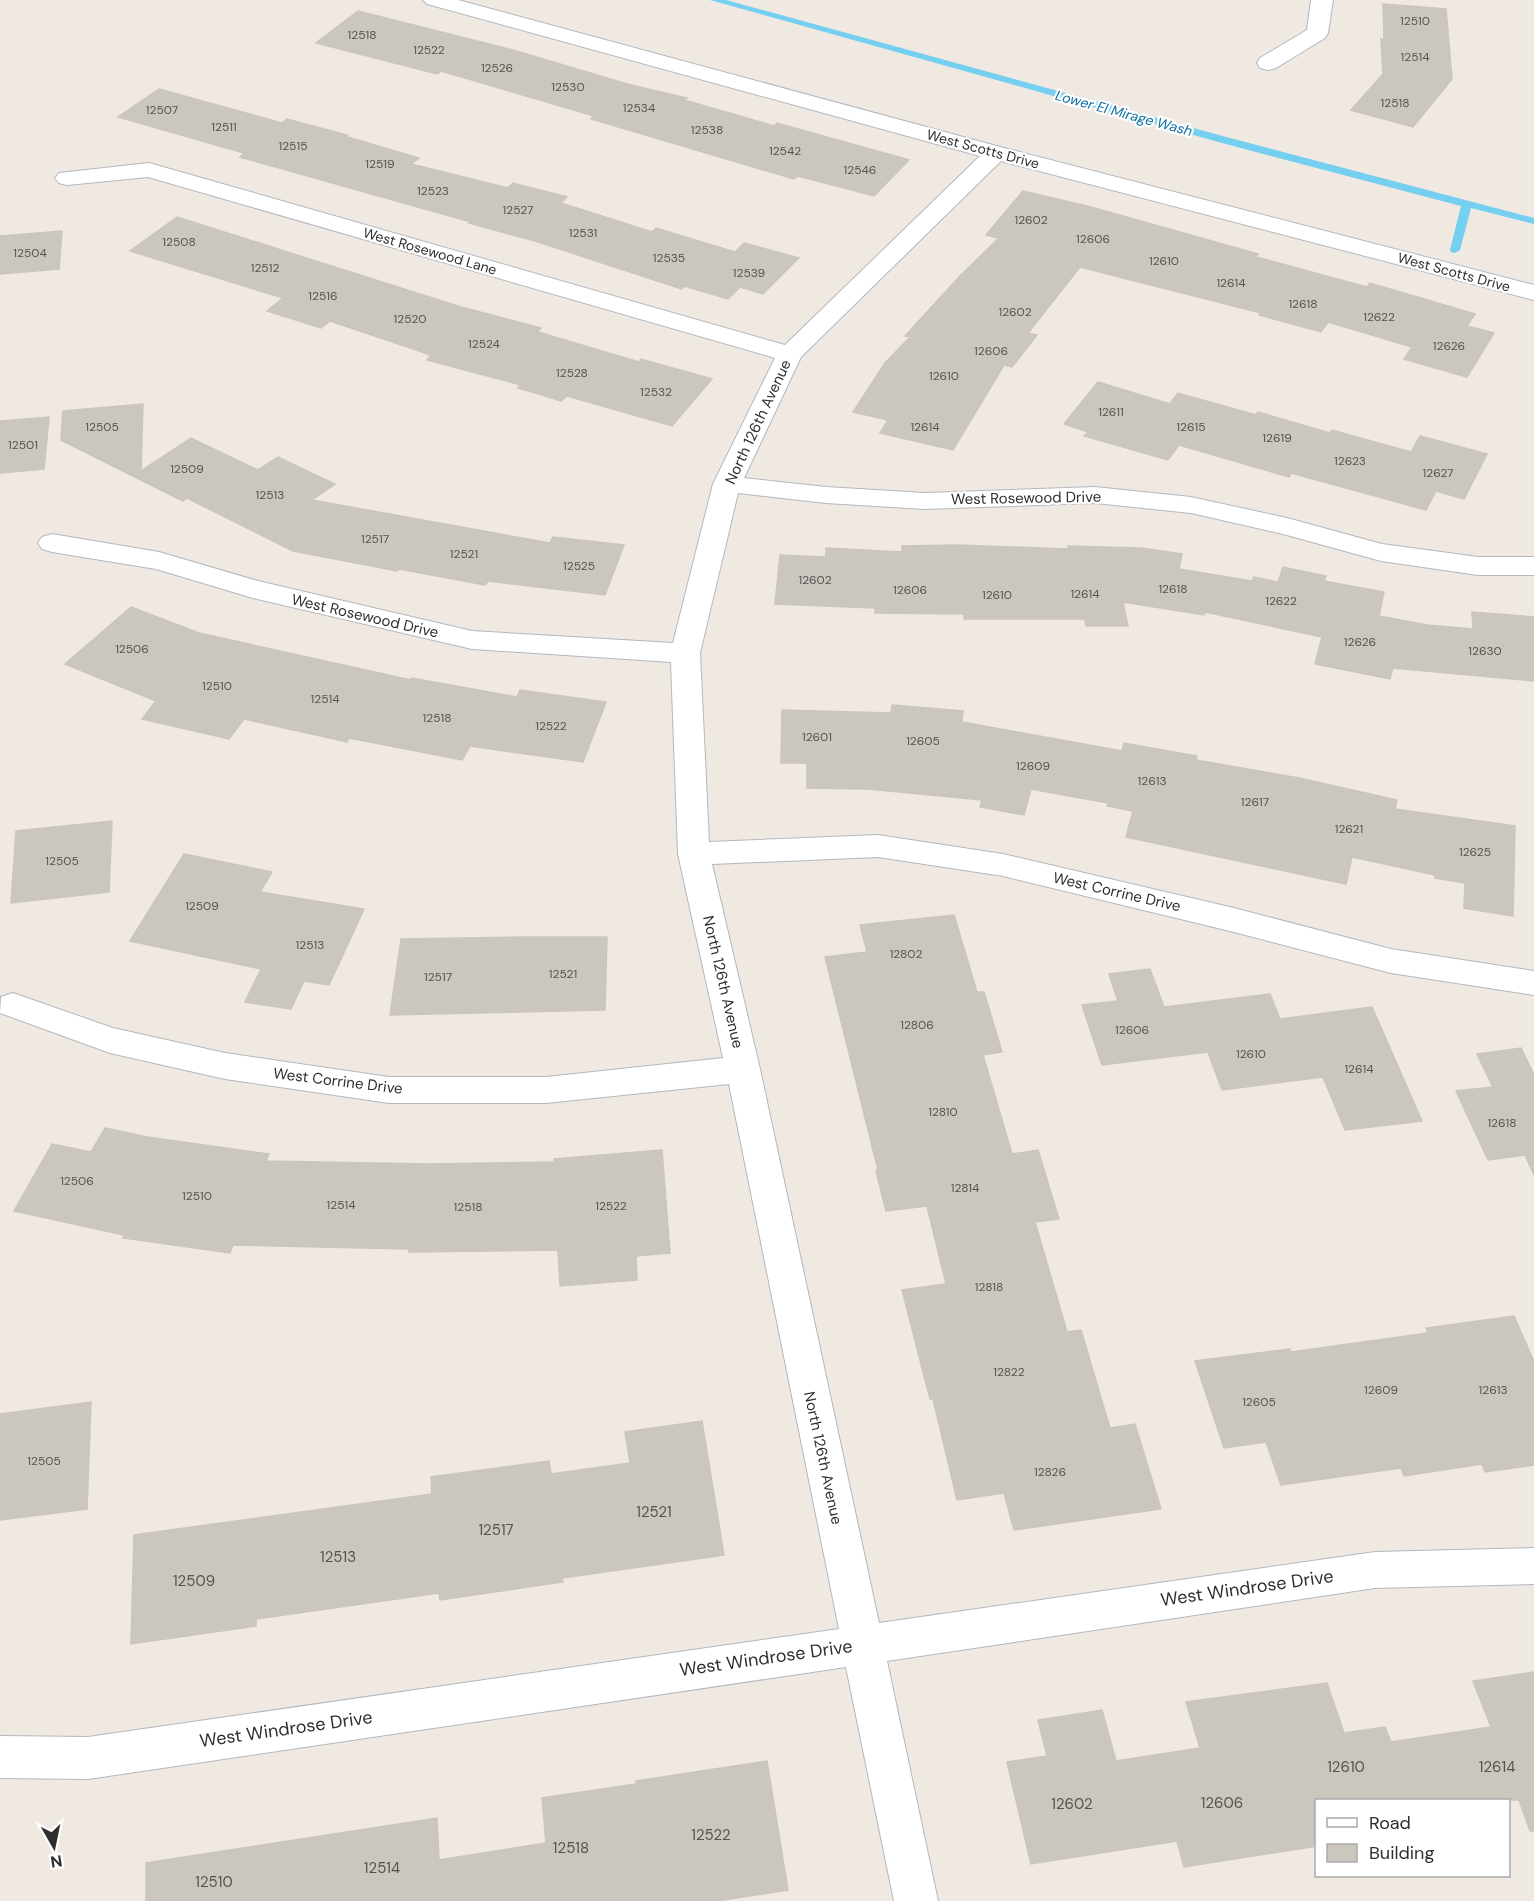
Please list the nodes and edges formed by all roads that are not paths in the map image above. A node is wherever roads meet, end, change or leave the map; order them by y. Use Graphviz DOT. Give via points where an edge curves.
graph roads {
  1 [pos="434,0"];
  2 [pos="1322,0"];
  3 [pos="1268,63"];
  4 [pos="996,153"];
  5 [pos="68,178"];
  6 [pos="1534,293"];
  7 [pos="790,354"];
  8 [pos="727,484"];
  9 [pos="52,543"];
  10 [pos="1534,566"];
  11 [pos="685,653"];
  12 [pos="694,854"];
  13 [pos="1534,983"];
  14 [pos="13,1006"];
  15 [pos="743,1069"];
  16 [pos="1534,1566"];
  17 [pos="861,1644"];
  18 [pos="0,1757"];
  19 [pos="915,1901"];
  1 -- 4 [label="street, West Scotts Drive"];
  2 -- 3 [label="street" via="1317,33"];
  4 -- 6 [label="street, West Scotts Drive"];
  4 -- 7 [label="street, North 126th Avenue"];
  5 -- 7 [label="street, West Rosewood Lane" via="149,170"];
  7 -- 8 [label="street, North 126th Avenue"];
  8 -- 10 [label="street, West Rosewood Drive" via="925,501 1095,495 1191,505 1381,552 1478,566"];
  8 -- 11 [label="street, North 126th Avenue"];
  9 -- 11 [label="street, West Rosewood Drive" via="159,561 253,589 472,640"];
  11 -- 12 [label="street, North 126th Avenue"];
  12 -- 13 [label="street, West Corrine Drive" via="878,846 1003,865 1391,961"];
  12 -- 15 [label="street, North 126th Avenue"];
  14 -- 15 [label="street, West Corrine Drive" via="110,1040 213,1063 389,1090 546,1090"];
  15 -- 17 [label="street, North 126th Avenue"];
  16 -- 17 [label="street, West Windrose Drive" via="1375,1570"];
  17 -- 18 [label="street, West Windrose Drive" via="88,1758"];
  17 -- 19 [label="street, North 126th Avenue"];
}
